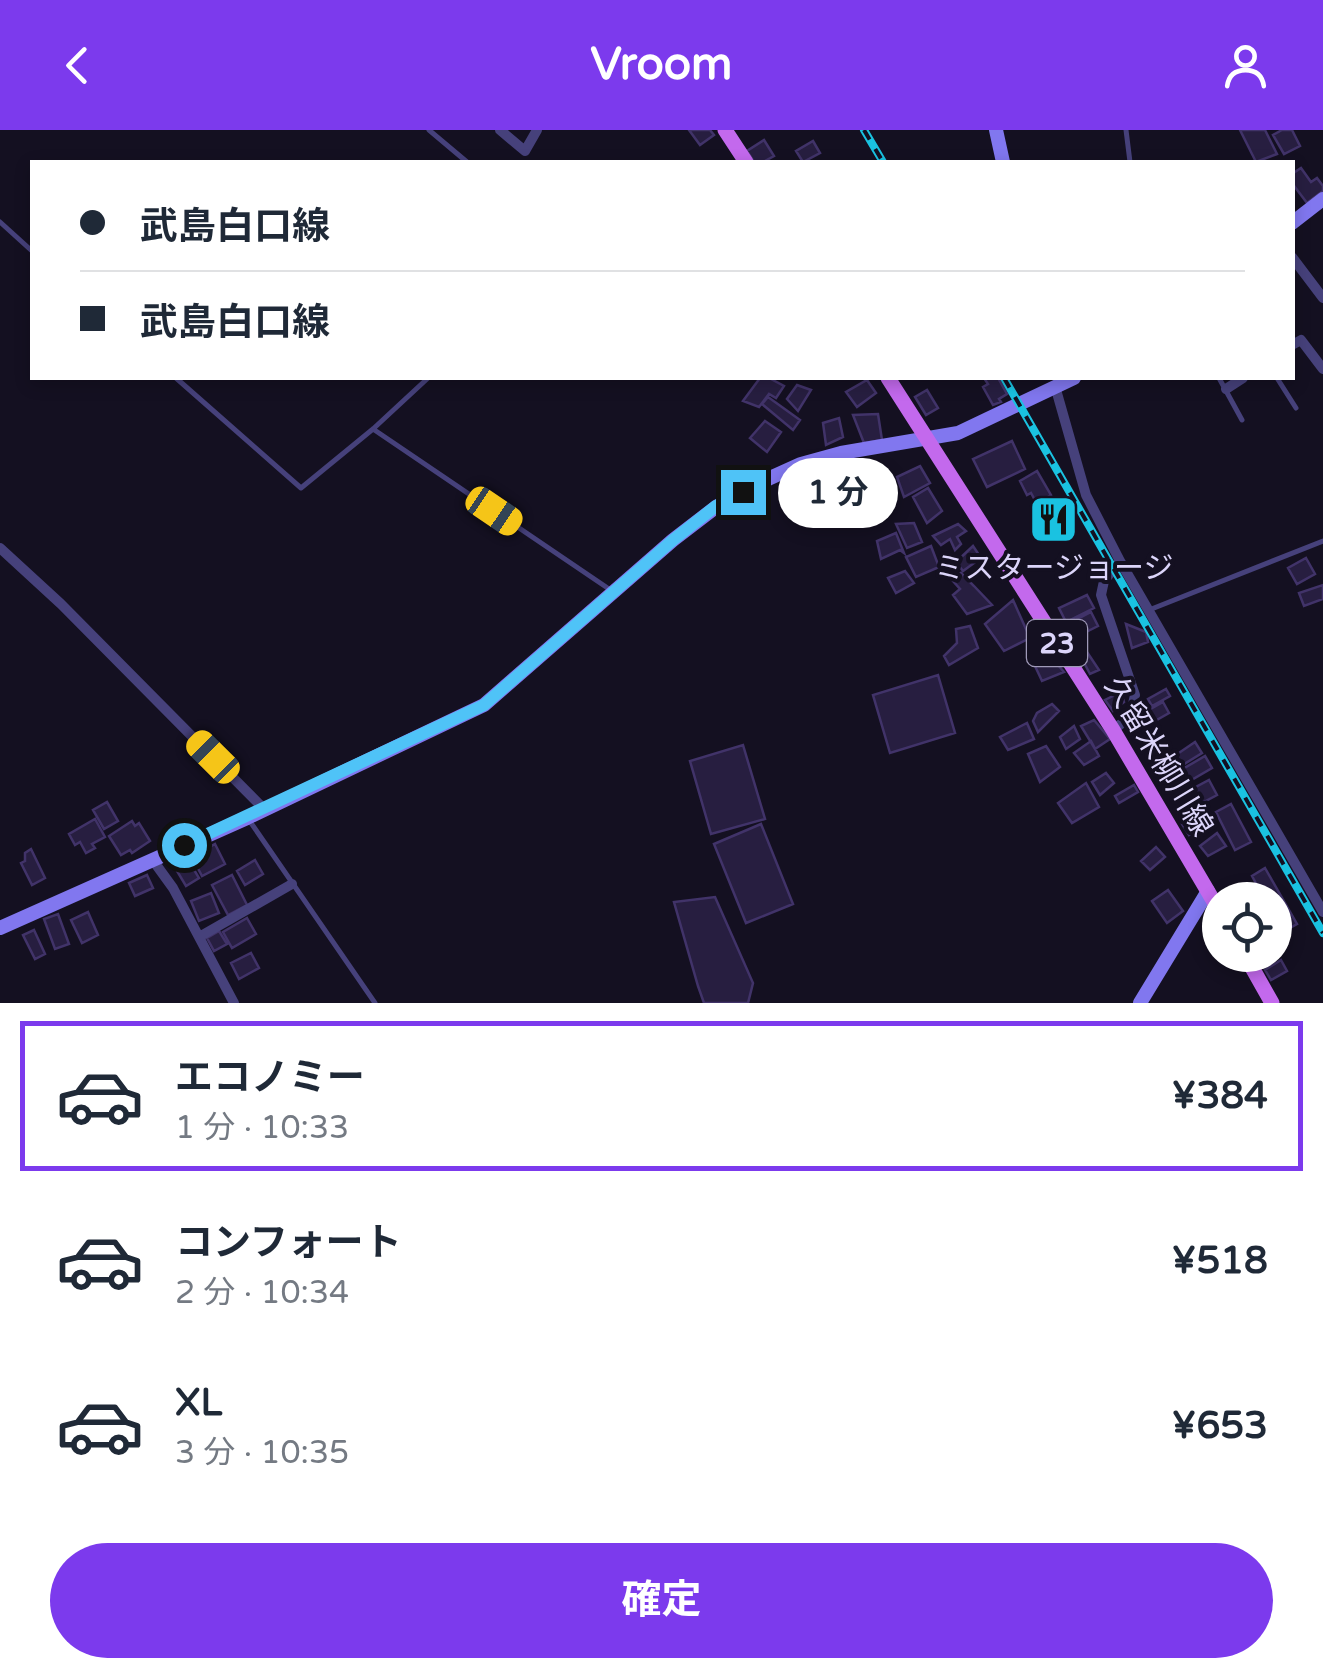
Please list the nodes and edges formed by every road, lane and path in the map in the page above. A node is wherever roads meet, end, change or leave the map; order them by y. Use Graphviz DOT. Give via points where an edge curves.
graph roads {
  1 [pos="429,130"];
  2 [pos="500,130"];
  3 [pos="538,130"];
  4 [pos="725,130"];
  5 [pos="996,130"];
  6 [pos="1126,130"];
  7 [pos="525,151"];
  8 [pos="465,160"];
  9 [pos="519,160"];
  10 [pos="745,160"];
  11 [pos="1003,160"];
  12 [pos="1130,160"];
  13 [pos="1323,199"];
  14 [pos="1295,221"];
  15 [pos="0,222"];
  16 [pos="30,249"];
  17 [pos="1295,261"];
  18 [pos="1323,298"];
  19 [pos="1295,343"];
  20 [pos="1323,369"];
  21 [pos="178,380"];
  22 [pos="426,380"];
  23 [pos="889,380"];
  24 [pos="1220,380"];
  25 [pos="1240,380"];
  26 [pos="1277,380"];
  27 [pos="1054,382"];
  28 [pos="1226,389"];
  29 [pos="1296,408"];
  30 [pos="1242,420"];
  31 [pos="373,430"];
  32 [pos="928,439"];
  33 [pos="1323,541"];
  34 [pos="0,548"];
  35 [pos="1120,561"];
  36 [pos="614,593"];
  37 [pos="1149,610"];
  38 [pos="1113,730"];
  39 [pos="264,809"];
  40 [pos="247,818"];
  41 [pos="152,859"];
  42 [pos="1203,882"];
  43 [pos="292,884"];
  44 [pos="1202,901"];
  45 [pos="1323,912"];
  46 [pos="0,928"];
  47 [pos="199,937"];
  48 [pos="1254,972"];
  49 [pos="234,1003"];
  50 [pos="375,1003"];
  51 [pos="1140,1003"];
  52 [pos="1272,1003"];
  1 -- 8 [label="lane"];
  2 -- 7 [label="street"];
  3 -- 7 [label="street"];
  4 -- 10 [label="main road"];
  5 -- 11 [label="main road"];
  6 -- 12 [label="lane"];
  7 -- 9 [label="lane"];
  13 -- 14 [label="main road"];
  15 -- 16 [label="lane"];
  17 -- 18 [label="street"];
  19 -- 20 [label="street" via="1301,340"];
  21 -- 31 [label="lane" via="301,488"];
  22 -- 31 [label="lane"];
  23 -- 32 [label="main road, 久留米柳川線 / 23"];
  24 -- 28 [label="lane"];
  25 -- 28 [label="street"];
  26 -- 29 [label="lane"];
  27 -- 32 [label="main road" via="1029,402"];
  27 -- 35 [label="street" via="1086,495"];
  28 -- 30 [label="lane"];
  31 -- 36 [label="lane"];
  32 -- 36 [label="main road" via="841,453 770,478 716,506"];
  32 -- 38 [label="main road, 久留米柳川線 / 23"];
  33 -- 37 [label="lane"];
  34 -- 39 [label="street"];
  35 -- 37 [label="street"];
  35 -- 38 [label="street" via="1101,595 1136,695 1130,717"];
  36 -- 39 [label="main road" via="484,705"];
  37 -- 45 [label="street"];
  38 -- 42 [label="main road, 久留米柳川線 / 23"];
  39 -- 40 [label="main road"];
  40 -- 41 [label="main road"];
  40 -- 43 [label="lane"];
  41 -- 46 [label="main road"];
  41 -- 47 [label="street"];
  43 -- 47 [label="street"];
  43 -- 50 [label="lane"];
  44 -- 51 [label="main road"];
  47 -- 49 [label="street"];
  48 -- 52 [label="main road"];
}
